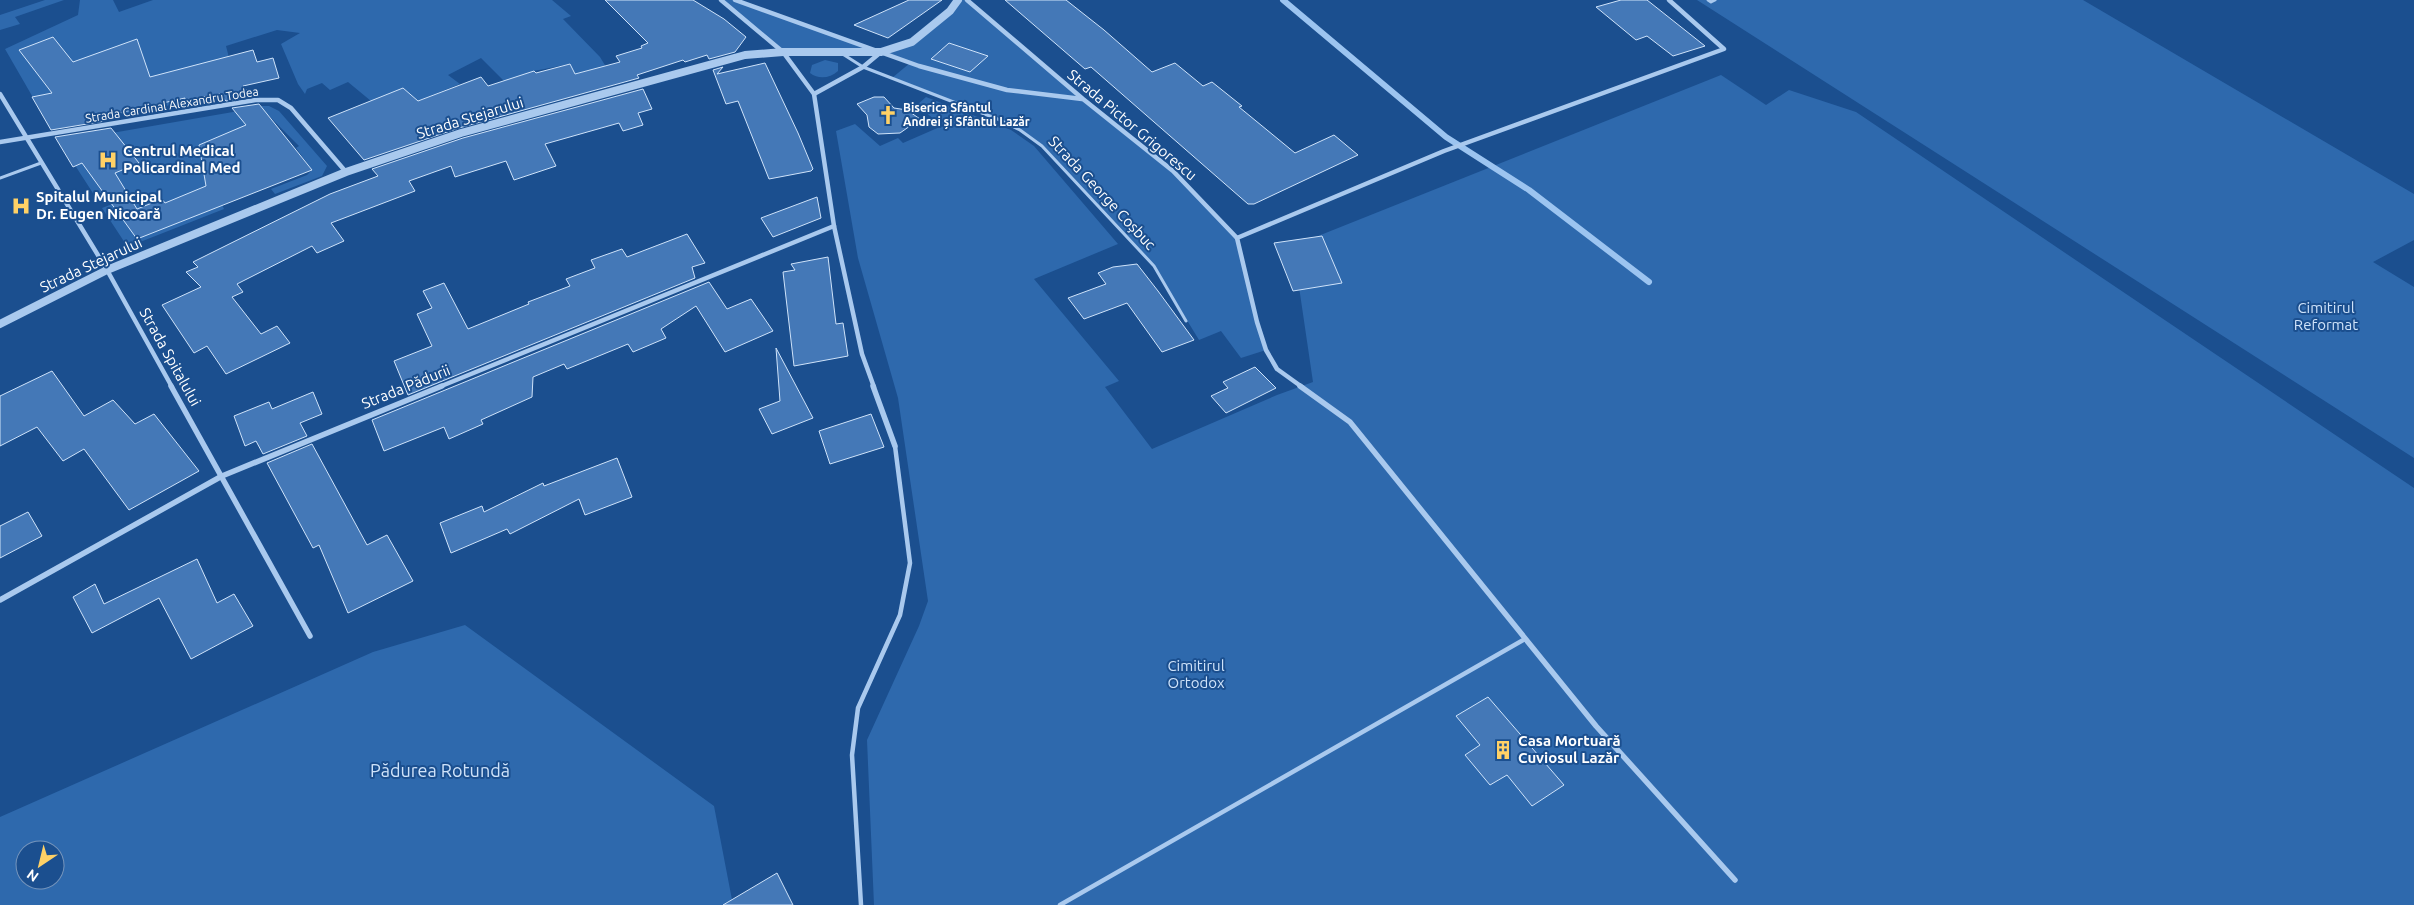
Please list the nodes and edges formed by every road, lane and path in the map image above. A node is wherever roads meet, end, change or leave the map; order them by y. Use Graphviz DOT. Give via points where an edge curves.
graph roads {
  1 [pos="720,0"];
  2 [pos="735,0"];
  3 [pos="958,0"];
  4 [pos="967,0"];
  5 [pos="1669,0"];
  6 [pos="1708,0"];
  7 [pos="1715,0"];
  8 [pos="783,52"];
  9 [pos="839,52"];
  10 [pos="881,52"];
  11 [pos="863,67"];
  12 [pos="0,94"];
  13 [pos="814,94"];
  14 [pos="1083,99"];
  15 [pos="27,138"];
  16 [pos="0,142"];
  17 [pos="42,163"];
  18 [pos="346,172"];
  19 [pos="0,178"];
  20 [pos="834,226"];
  21 [pos="1237,238"];
  22 [pos="107,270"];
  23 [pos="1186,321"];
  24 [pos="0,324"];
  25 [pos="895,446"];
  26 [pos="222,476"];
  27 [pos="0,600"];
  28 [pos="310,636"];
  29 [pos="1525,639"];
  30 [pos="1735,880"];
  31 [pos="862,905"];
  32 [pos="1060,905"];
  1 -- 8 [label="street"];
  2 -- 10 [label="street"];
  3 -- 10 [label="street, Strada Stejarului" via="950,11 912,42"];
  4 -- 14 [label="street, Strada Pictor Grigorescu"];
  5 -- 21 [label="street" via="1724,49 1444,150"];
  6 -- 7 [label="lane"];
  8 -- 9 [label="street, Strada Stejarului"];
  8 -- 13 [label="street"];
  8 -- 18 [label="street, Strada Stejarului" via="745,55 461,134"];
  9 -- 10 [label="street, Strada Stejarului"];
  9 -- 11 [label="lane, Strada George Coșbuc"];
  10 -- 11 [label="street"];
  10 -- 14 [label="street" via="1007,90"];
  11 -- 13 [label="street"];
  11 -- 23 [label="lane, Strada George Coșbuc" via="1000,120 1042,146 1154,266"];
  12 -- 15 [label="street, Strada Spitalului"];
  13 -- 20 [label="street"];
  14 -- 21 [label="street, Strada Pictor Grigorescu" via="1173,171"];
  15 -- 16 [label="street, Strada Cardinal Alexandru Todea"];
  15 -- 17 [label="street, Strada Spitalului"];
  15 -- 18 [label="street, Strada Cardinal Alexandru Todea" via="256,100 278,100 291,108"];
  17 -- 19 [label="lane"];
  17 -- 22 [label="street, Strada Spitalului"];
  18 -- 22 [label="street, Strada Stejarului"];
  20 -- 25 [label="street" via="862,354"];
  20 -- 26 [label="street, Strada Pădurii"];
  21 -- 29 [label="street, Strada Pictor Grigorescu" via="1266,350 1277,370 1350,422"];
  22 -- 24 [label="street, Strada Stejarului"];
  22 -- 26 [label="street, Strada Spitalului"];
  25 -- 31 [label="lane" via="910,563 900,615 858,708 852,755"];
  26 -- 27 [label="street, Strada Pădurii"];
  26 -- 28 [label="street, Strada Spitalului"];
  29 -- 30 [label="street, Strada Pictor Grigorescu" via="1596,726"];
  29 -- 32 [label="lane"];
}
